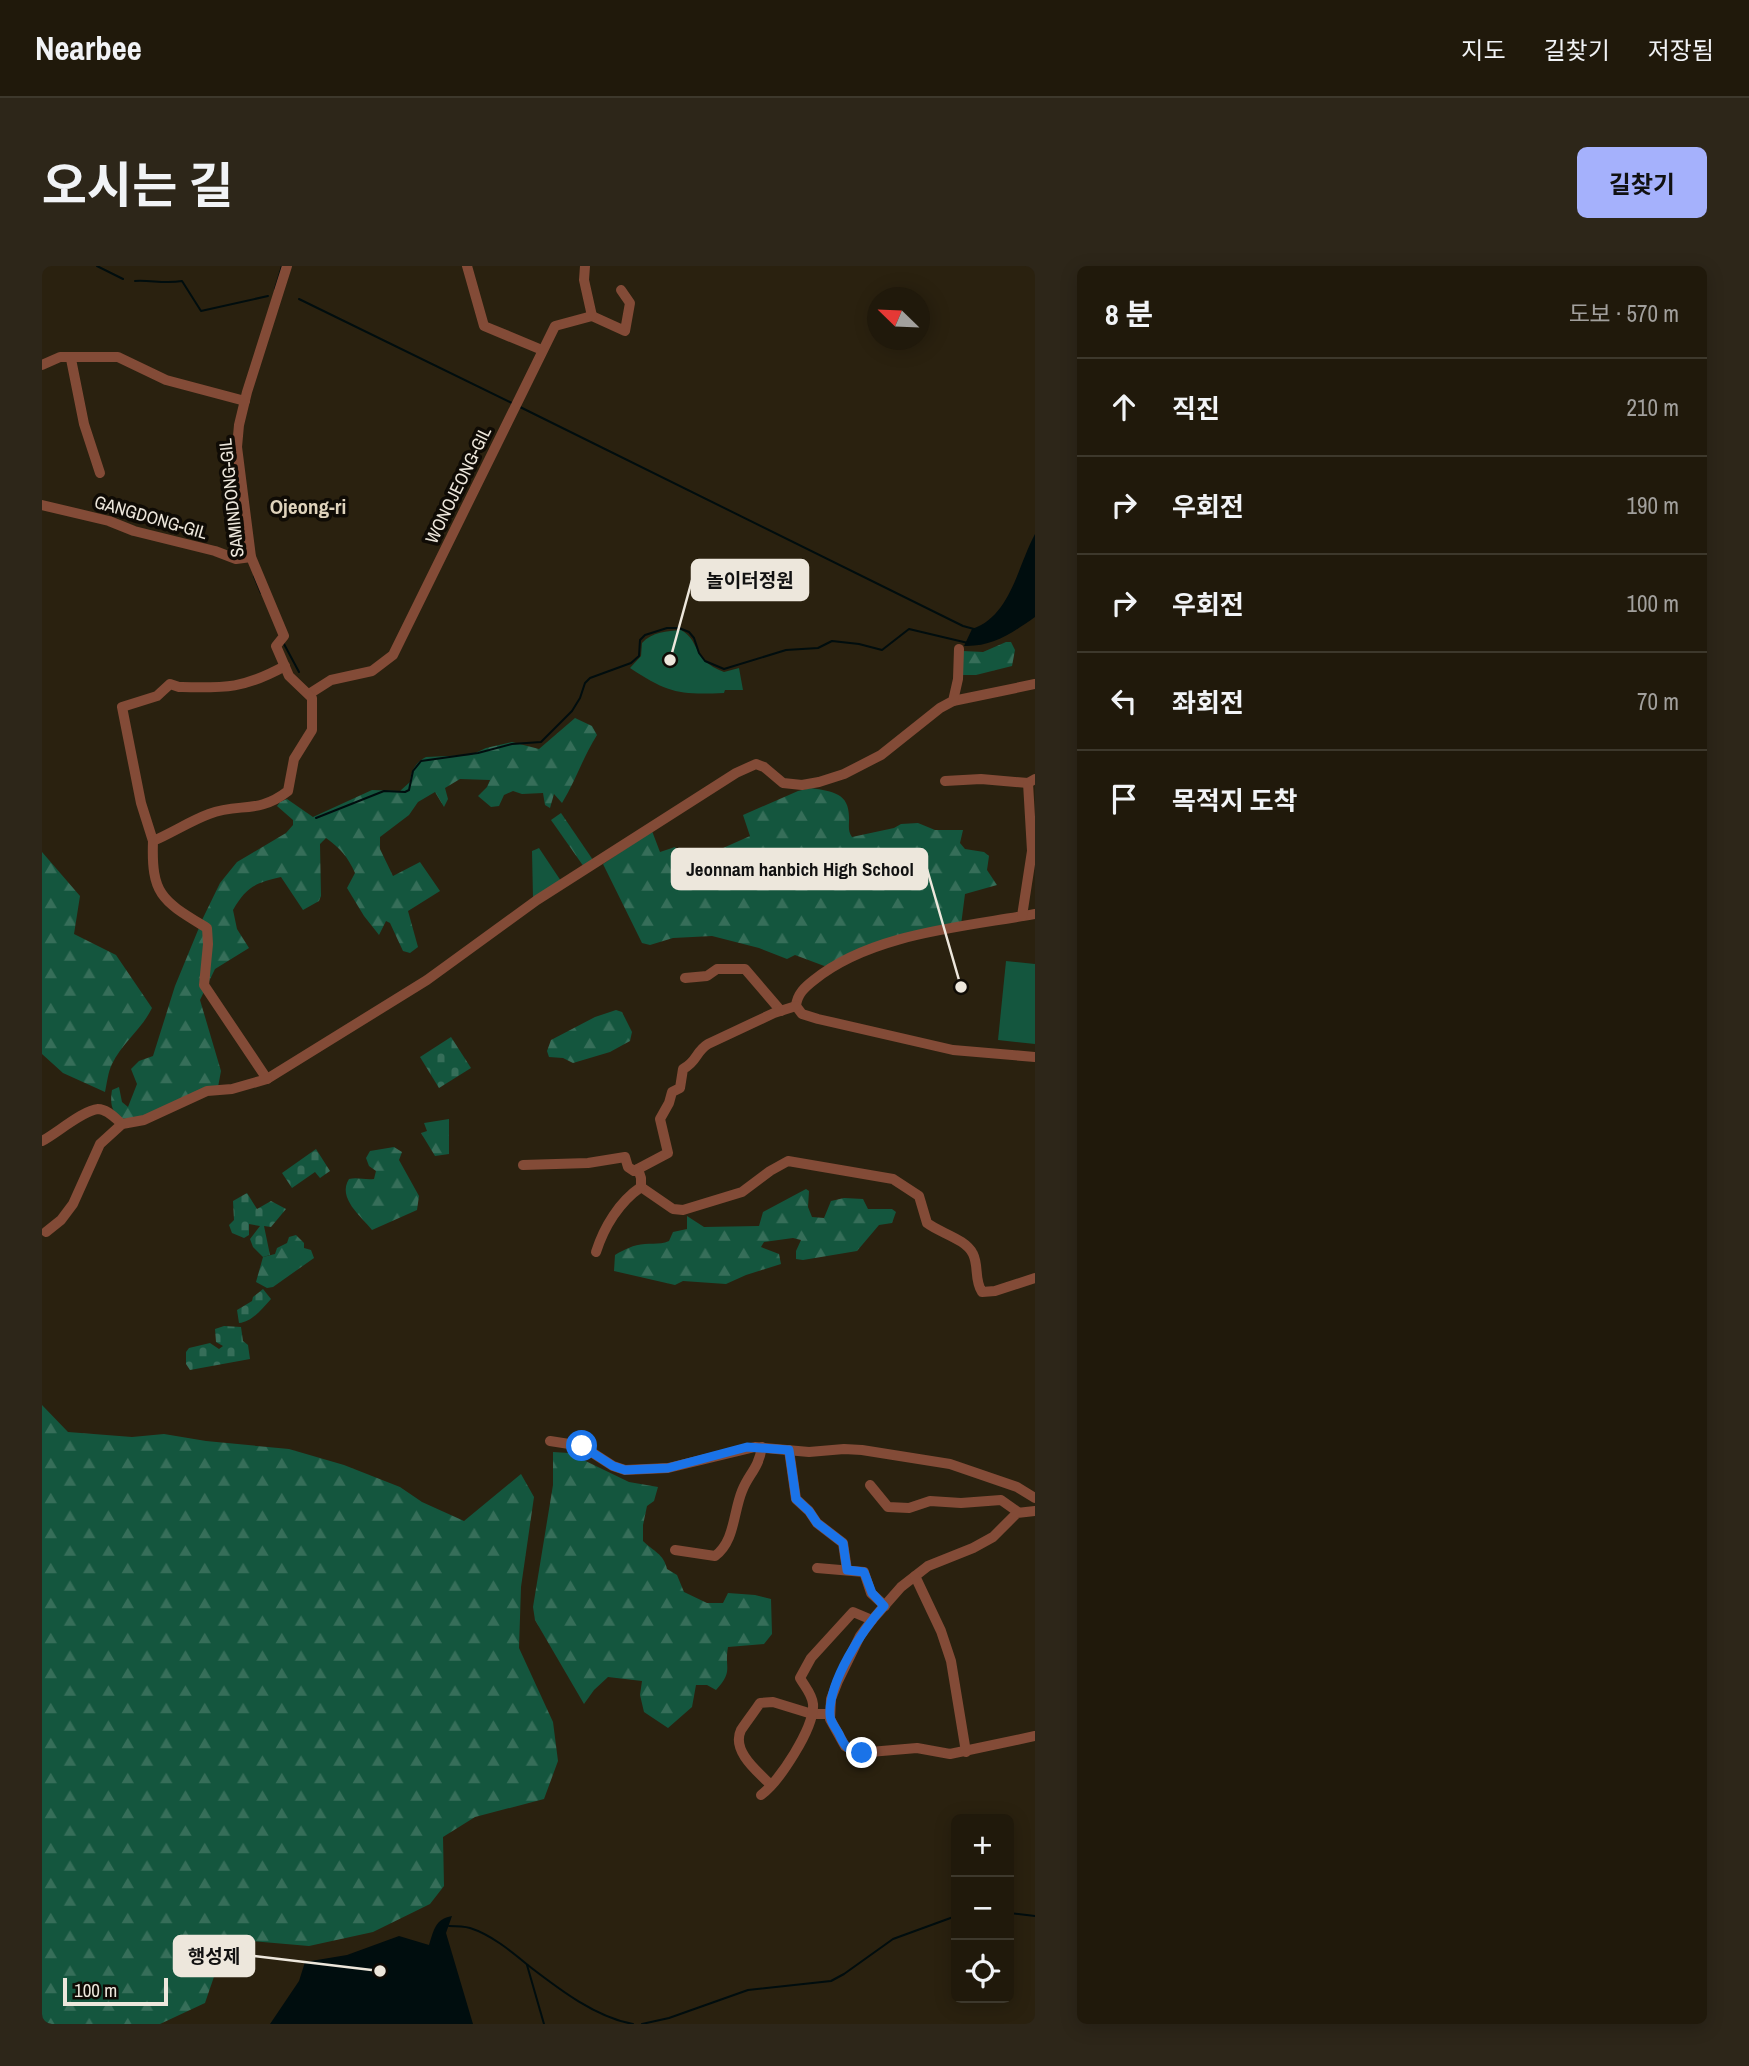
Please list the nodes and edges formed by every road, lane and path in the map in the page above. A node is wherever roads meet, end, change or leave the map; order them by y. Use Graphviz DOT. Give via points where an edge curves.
graph roads {
  1 [pos="287,266"];
  2 [pos="467,266"];
  3 [pos="585,266"];
  4 [pos="621,290"];
  5 [pos="592,316"];
  6 [pos="542,350"];
  7 [pos="71,359"];
  8 [pos="42,365"];
  9 [pos="245,401"];
  10 [pos="100,474"];
  11 [pos="42,505"];
  12 [pos="251,557"];
  13 [pos="959,649"];
  14 [pos="285,666"];
  15 [pos="1035,684"];
  16 [pos="309,694"];
  17 [pos="953,701"];
  18 [pos="945,781"];
  19 [pos="1031,781"];
  20 [pos="153,841"];
  21 [pos="1035,914"];
  22 [pos="1022,916"];
  23 [pos="685,978"];
  24 [pos="796,1006"];
  25 [pos="781,1011"];
  26 [pos="1035,1057"];
  27 [pos="267,1079"];
  28 [pos="122,1124"];
  29 [pos="42,1142"];
  30 [pos="523,1165"];
  31 [pos="638,1169"];
  32 [pos="641,1187"];
  33 [pos="46,1232"];
  34 [pos="596,1252"];
  35 [pos="1035,1278"];
  36 [pos="550,1441"];
  37 [pos="762,1447"];
  38 [pos="789,1450"];
  39 [pos="870,1485"];
  40 [pos="1035,1497"];
  41 [pos="1035,1511"];
  42 [pos="1018,1512"];
  43 [pos="676,1550"];
  44 [pos="817,1568"];
  45 [pos="847,1570"];
  46 [pos="915,1577"];
  47 [pos="884,1606"];
  48 [pos="872,1620"];
  49 [pos="812,1714"];
  50 [pos="830,1714"];
  51 [pos="1035,1736"];
  52 [pos="966,1752"];
  53 [pos="771,1785"];
  54 [pos="761,1795"];
  1 -- 9 [label="street, SAMINDONG-GIL"];
  2 -- 6 [label="street" via="484,326"];
  3 -- 5 [label="street"];
  4 -- 5 [label="street" via="630,303 625,331"];
  5 -- 6 [label="street, WONOJEONG-GIL" via="555,326"];
  6 -- 16 [label="street, WONOJEONG-GIL" via="393,655 372,671 331,680"];
  7 -- 8 [label="street" via="60,357"];
  7 -- 9 [label="street" via="118,357 166,380"];
  7 -- 10 [label="street"];
  9 -- 12 [label="street, SAMINDONG-GIL" via="237,447"];
  11 -- 12 [label="street, GANGDONG-GIL" via="236,559"];
  12 -- 14 [label="street, SAMINDONG-GIL" via="284,635 276,646"];
  13 -- 17 [label="street"];
  14 -- 16 [label="street"];
  14 -- 20 [label="street" via="240,686 170,684 157,696 121,708"];
  15 -- 17 [label="street"];
  16 -- 20 [label="street" via="312,730 294,759 288,791 262,806 209,814"];
  17 -- 27 [label="street" via="881,755 844,774 791,785 756,764 736,774"];
  18 -- 19 [label="street"];
  19 -- 22 [label="street" via="1032,850"];
  20 -- 27 [label="street" via="152,871 159,890 174,908 207,928 204,985"];
  21 -- 22 [label="street"];
  22 -- 24 [label="street" via="881,945 821,974 799,995"];
  23 -- 25 [label="street" via="707,976 716,969 745,969"];
  24 -- 25 [label="street"];
  24 -- 26 [label="street" via="802,1014 818,1020 932,1046"];
  25 -- 31 [label="street" via="708,1044 682,1069 680,1088 672,1091 660,1119 668,1153"];
  27 -- 28 [label="street" via="207,1091 144,1120"];
  28 -- 29 [label="street" via="98,1109"];
  28 -- 33 [label="street" via="100,1144 73,1203"];
  30 -- 31 [label="street" via="625,1157 628,1167"];
  31 -- 32 [label="street"];
  32 -- 34 [label="street" via="612,1215"];
  32 -- 35 [label="street" via="673,1209 683,1210 742,1192 788,1161 893,1179 919,1196 927,1223 966,1245 973,1254 982,1292"];
  36 -- 37 [label="street" via="582,1446 625,1470 668,1468"];
  37 -- 38 [label="street"];
  37 -- 43 [label="street" via="720,1553"];
  38 -- 40 [label="street" via="851,1449 940,1462"];
  38 -- 45 [label="street" via="796,1499 843,1543"];
  39 -- 42 [label="street" via="888,1507 1001,1500"];
  41 -- 42 [label="street"];
  42 -- 46 [label="street" via="993,1536 933,1563"];
  44 -- 45 [label="street"];
  45 -- 47 [label="street" via="864,1572 872,1593"];
  46 -- 47 [label="street"];
  46 -- 52 [label="street" via="951,1661"];
  47 -- 48 [label="street"];
  48 -- 49 [label="street" via="853,1612 811,1658 800,1678 812,1699"];
  48 -- 50 [label="street" via="847,1661 831,1699"];
  49 -- 50 [label="street"];
  49 -- 53 [label="street" via="798,1748"];
  49 -- 53 [label="street" via="773,1702 760,1703 740,1733 745,1757"];
  50 -- 52 [label="street" via="841,1741 855,1752 917,1748"];
  51 -- 52 [label="street"];
  53 -- 54 [label="street"];
}
